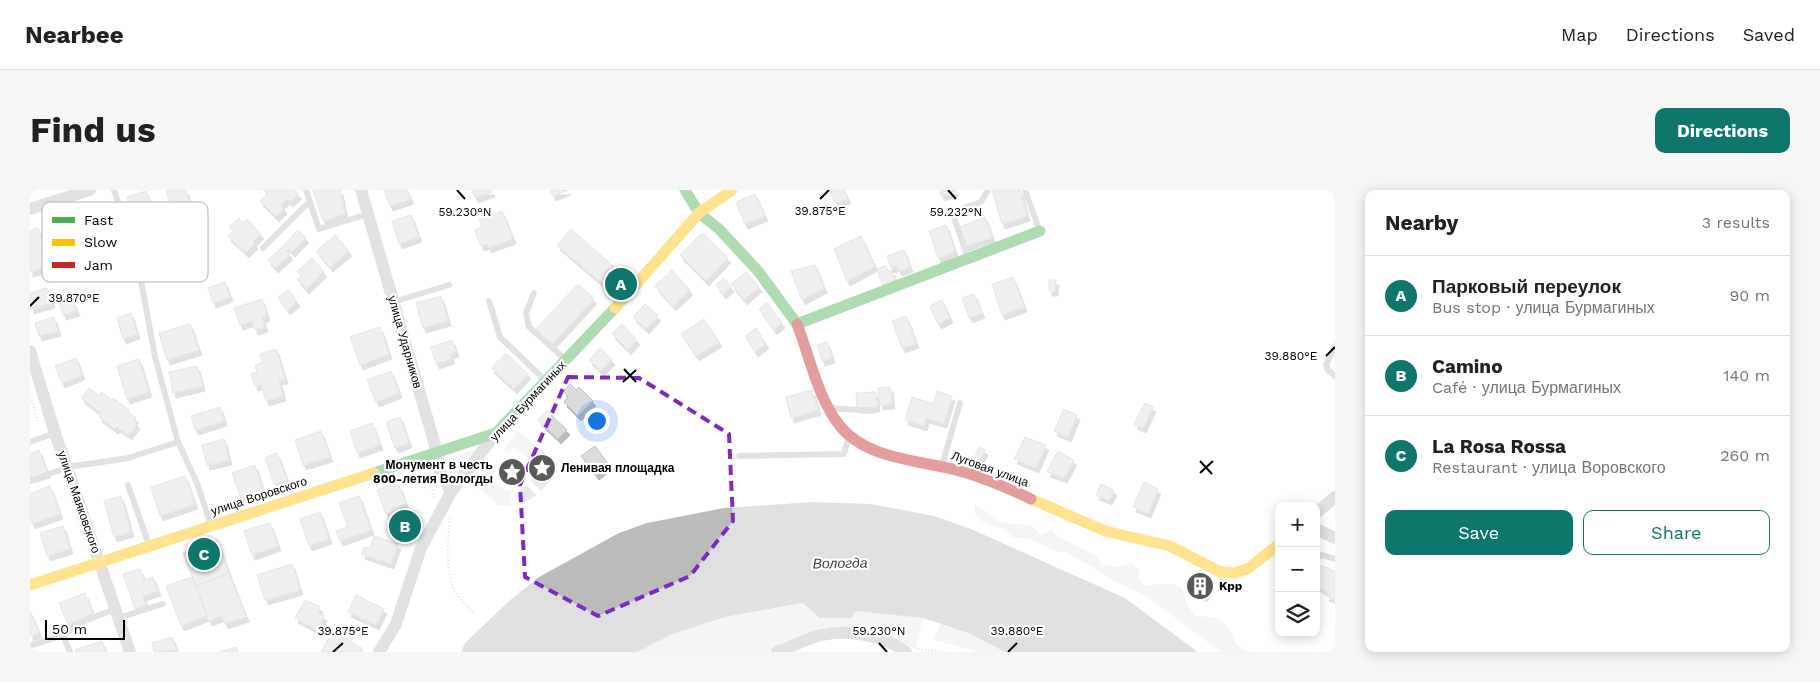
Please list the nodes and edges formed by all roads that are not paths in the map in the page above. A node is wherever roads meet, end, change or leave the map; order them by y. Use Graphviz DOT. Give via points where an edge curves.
graph roads {
  1 [pos="90,190"];
  2 [pos="114,190"];
  3 [pos="306,190"];
  4 [pos="361,190"];
  5 [pos="684,190"];
  6 [pos="732,190"];
  7 [pos="988,190"];
  8 [pos="1025,190"];
  9 [pos="52,202"];
  10 [pos="118,202"];
  11 [pos="310,202"];
  12 [pos="42,205"];
  13 [pos="30,209"];
  14 [pos="699,213"];
  15 [pos="368,214"];
  16 [pos="1040,231"];
  17 [pos="263,248"];
  18 [pos="968,259"];
  19 [pos="141,282"];
  20 [pos="449,285"];
  21 [pos="534,293"];
  22 [pos="489,301"];
  23 [pos="393,302"];
  24 [pos="797,324"];
  25 [pos="1335,346"];
  26 [pos="30,351"];
  27 [pos="566,360"];
  28 [pos="1335,376"];
  29 [pos="546,381"];
  30 [pos="960,403"];
  31 [pos="830,408"];
  32 [pos="872,411"];
  33 [pos="496,433"];
  34 [pos="849,435"];
  35 [pos="50,436"];
  36 [pos="30,442"];
  37 [pos="178,442"];
  38 [pos="865,446"];
  39 [pos="437,452"];
  40 [pos="844,454"];
  41 [pos="739,456"];
  42 [pos="942,466"];
  43 [pos="68,467"];
  44 [pos="30,481"];
  45 [pos="128,485"];
  46 [pos="451,492"];
  47 [pos="1335,496"];
  48 [pos="1320,509"];
  49 [pos="212,526"];
  50 [pos="1320,531"];
  51 [pos="1335,538"];
  52 [pos="149,546"];
  53 [pos="1275,547"];
  54 [pos="1320,556"];
  55 [pos="1335,559"];
  56 [pos="99,562"];
  57 [pos="30,585"];
  58 [pos="163,604"];
  59 [pos="117,614"];
  60 [pos="63,635"];
  61 [pos="30,646"];
  62 [pos="900,651"];
  63 [pos="70,652"];
  64 [pos="130,652"];
  65 [pos="379,652"];
  66 [pos="777,652"];
  1 -- 9 [label="street"];
  2 -- 10 [label="lane"];
  3 -- 11 [label="lane"];
  4 -- 15 [label="street, улица Ударников"];
  5 -- 14 [label="street, Луговая улица"];
  6 -- 14 [label="street, улица Бурмагиных"];
  7 -- 18 [label="lane" via="981,202 952,212"];
  8 -- 16 [label="lane"];
  11 -- 15 [label="lane" via="319,229"];
  11 -- 17 [label="lane"];
  12 -- 13 [label="street"];
  14 -- 24 [label="street, Луговая улица" via="739,249"];
  14 -- 27 [label="street, улица Бурмагиных"];
  15 -- 23 [label="street, улица Ударников"];
  16 -- 18 [label="street"];
  18 -- 24 [label="street"];
  19 -- 37 [label="lane" via="155,357"];
  20 -- 23 [label="lane"];
  21 -- 27 [label="lane" via="526,313 529,327"];
  22 -- 29 [label="lane" via="500,337"];
  23 -- 39 [label="street, улица Ударников"];
  24 -- 31 [label="street, Луговая улица"];
  25 -- 28 [label="lane" via="1326,365"];
  26 -- 35 [label="street, улица Маяковского"];
  27 -- 29 [label="street, улица Бурмагиных"];
  29 -- 33 [label="street, улица Бурмагиных"];
  30 -- 42 [label="lane"];
  31 -- 32 [label="lane"];
  31 -- 34 [label="street, Луговая улица"];
  33 -- 39 [label="street, улица Воровского"];
  33 -- 46 [label="street, улица Бурмагиных"];
  34 -- 38 [label="street, Луговая улица"];
  34 -- 40 [label="lane"];
  35 -- 36 [label="lane"];
  35 -- 43 [label="street, улица Маяковского"];
  37 -- 43 [label="lane" via="128,458"];
  37 -- 49 [label="lane"];
  38 -- 40 [label="lane"];
  38 -- 42 [label="street, Луговая улица"];
  39 -- 46 [label="street, улица Ударников" via="440,472"];
  39 -- 49 [label="street, улица Воровского"];
  40 -- 41 [label="lane"];
  42 -- 53 [label="street, Луговая улица" via="1001,486 1097,529 1170,546 1217,571 1236,573 1247,569"];
  43 -- 44 [label="lane"];
  43 -- 56 [label="street, улица Маяковского"];
  45 -- 52 [label="lane"];
  46 -- 65 [label="street, улица Бурмагиных" via="421,548 396,624"];
  47 -- 48 [label="street"];
  49 -- 52 [label="street, улица Воровского"];
  50 -- 51 [label="street"];
  52 -- 56 [label="street, улица Воровского"];
  54 -- 55 [label="lane"];
  56 -- 57 [label="street, улица Воровского"];
  56 -- 59 [label="street, улица Маяковского"];
  58 -- 59 [label="lane"];
  59 -- 60 [label="lane" via="84,621"];
  59 -- 64 [label="street, улица Маяковского"];
  60 -- 61 [label="lane"];
  60 -- 63 [label="lane"];
  62 -- 66 [label="street" via="881,640 850,633 821,635"];
}
